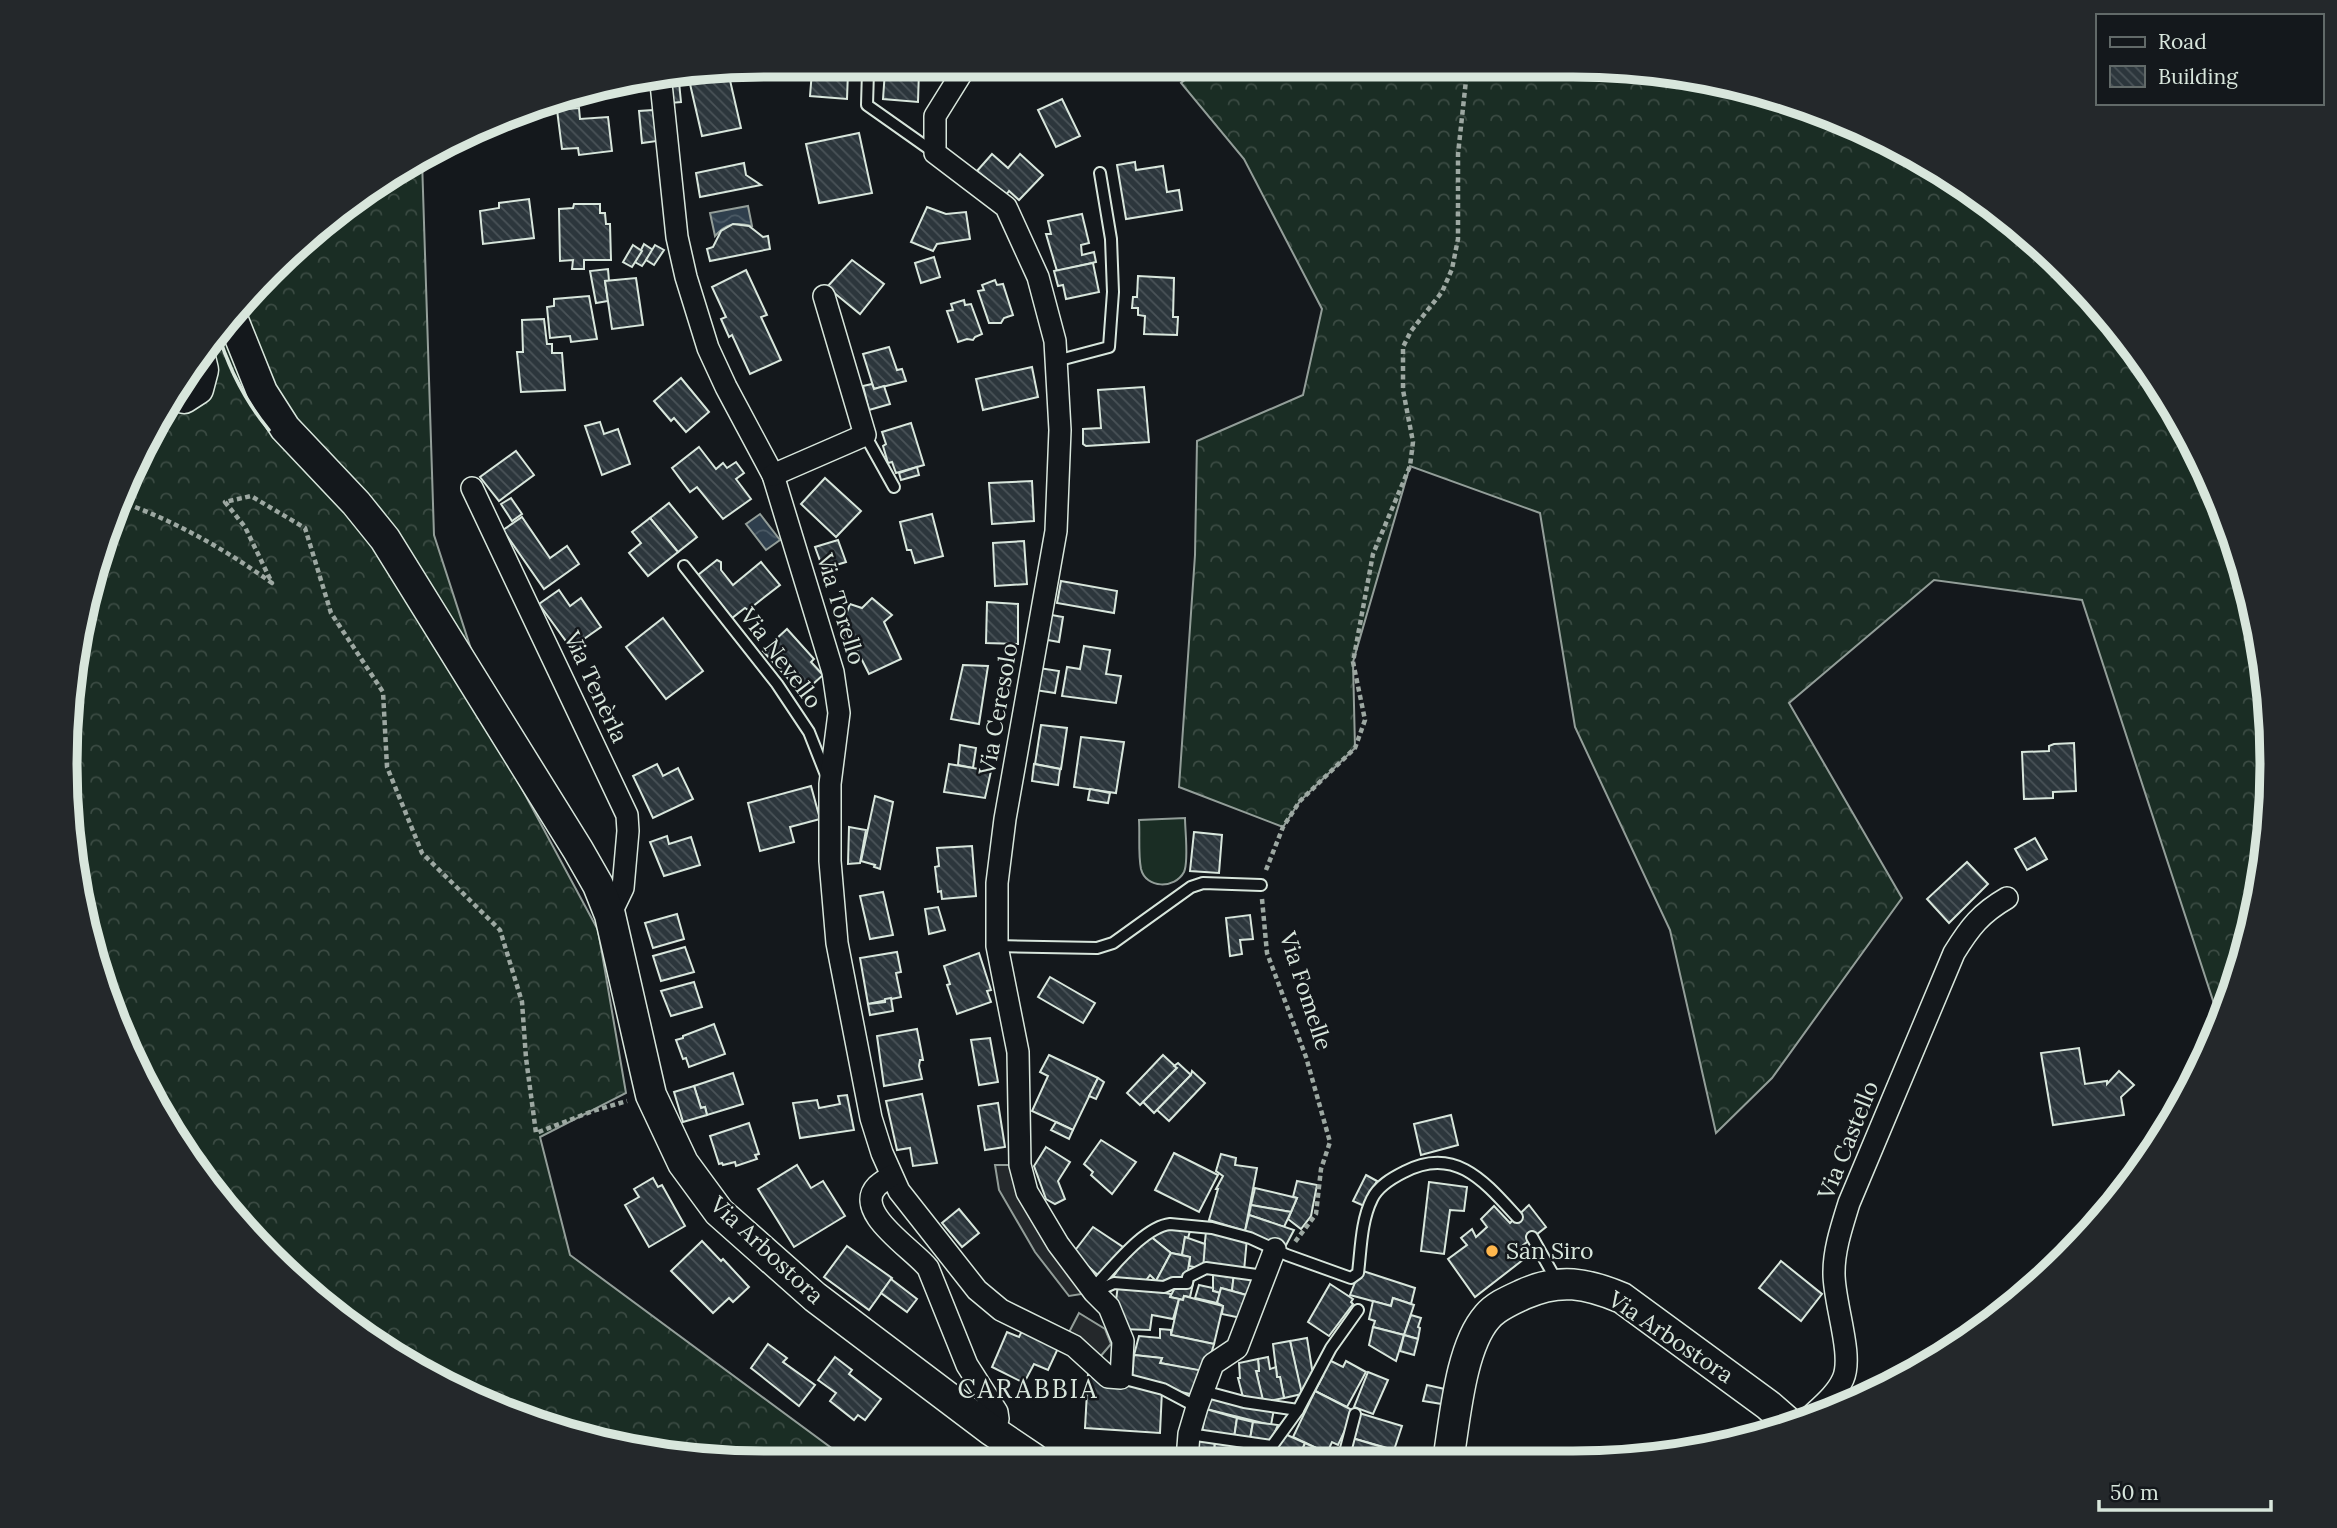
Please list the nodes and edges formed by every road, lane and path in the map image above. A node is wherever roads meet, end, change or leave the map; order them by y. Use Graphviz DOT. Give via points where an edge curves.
graph roads {
  1 [pos="868,77"];
  2 [pos="959,77"];
  3 [pos="1467,77"];
  4 [pos="661,85"];
  5 [pos="935,153"];
  6 [pos="1100,173"];
  7 [pos="824,296"];
  8 [pos="235,326"];
  9 [pos="1056,361"];
  10 [pos="203,369"];
  11 [pos="183,398"];
  12 [pos="864,435"];
  13 [pos="773,475"];
  14 [pos="894,486"];
  15 [pos="472,488"];
  16 [pos="128,504"];
  17 [pos="684,566"];
  18 [pos="830,784"];
  19 [pos="1261,885"];
  20 [pos="2007,898"];
  21 [pos="610,915"];
  22 [pos="997,946"];
  23 [pos="651,1095"];
  24 [pos="891,1176"];
  25 [pos="1517,1217"];
  26 [pos="1532,1237"];
  27 [pos="1281,1252"];
  28 [pos="1264,1276"];
  29 [pos="1559,1284"];
  30 [pos="1093,1290"];
  31 [pos="1358,1310"];
  32 [pos="1121,1378"];
  33 [pos="1200,1399"];
  34 [pos="1823,1404"];
  35 [pos="1298,1410"];
  36 [pos="1355,1414"];
  37 [pos="1783,1418"];
  38 [pos="991,1430"];
  39 [pos="1189,1434"];
  40 [pos="1021,1451"];
  41 [pos="1188,1451"];
  42 [pos="1346,1451"];
  43 [pos="1450,1451"];
  1 -- 5 [label="lane" via="867,105"];
  2 -- 5 [label="street" via="935,116"];
  3 -- 19 [label="path" via="1458,154 1458,239 1452,269 1442,292 1403,347 1403,390 1413,442 1410,466 1373,554 1353,662 1364,720 1355,748 1300,801 1283,827"];
  4 -- 13 [label="street, Via Torello" via="685,277 708,348"];
  5 -- 9 [label="street, Via Ceresolo" via="1006,206 1038,276"];
  6 -- 9 [label="lane" via="1111,239 1109,347"];
  7 -- 12 [label="street"];
  8 -- 21 [label="street, Via Arbostora" via="274,411 385,539 578,850"];
  9 -- 22 [label="street, Via Ceresolo" via="1056,531 1005,819 997,883"];
  10 -- 11 [label="street" via="198,389"];
  12 -- 13 [label="street"];
  12 -- 14 [label="lane"];
  13 -- 18 [label="street, Via Torello" via="834,672 838,728"];
  15 -- 21 [label="street, Via Tenèrla" via="627,815 623,888"];
  16 -- 23 [label="path" via="228,551 272,583 245,527 225,502 251,496 305,528 331,613 383,692 387,767 422,853 500,930 522,1002 536,1133"];
  17 -- 18 [label="lane, Via Nevello" via="777,684 809,732"];
  18 -- 24 [label="street, Via Torello" via="837,943 872,1118"];
  19 -- 22 [label="lane" via="1203,883 1191,887 1113,943 1097,948"];
  19 -- 27 [label="path, Via Fomelle" via="1267,953 1306,1058 1330,1142 1321,1169 1316,1214"];
  20 -- 34 [label="street, Via Castello" via="1986,910 1954,953 1849,1203 1834,1271 1847,1359 1844,1377"];
  21 -- 23 [label="street, Via Arbostora"];
  22 -- 30 [label="street, Via Ceresolo" via="1018,1052 1020,1165 1027,1192"];
  23 -- 38 [label="street, Via Arbostora" via="683,1163 719,1212 815,1297"];
  24 -- 32 [label="street, Via Torello" via="977,1290 1002,1310 1065,1340 1108,1377"];
  24 -- 38 [label="street" via="876,1187 871,1210 928,1268 967,1366 997,1412"];
  25 -- 27 [label="lane" via="1486,1183 1460,1166 1439,1162 1416,1166 1382,1185 1373,1197 1355,1277"];
  26 -- 29 [label="lane"];
  27 -- 28 [label="street"];
  27 -- 30 [label="lane" via="1212,1228 1163,1224 1135,1243"];
  28 -- 30 [label="lane" via="1206,1268 1188,1277 1186,1283 1164,1287 1114,1283"];
  28 -- 33 [label="street" via="1237,1348 1213,1364"];
  29 -- 37 [label="street, Via Arbostora" via="1598,1288 1622,1298"];
  29 -- 43 [label="street, Via Arbostora" via="1507,1302 1488,1315 1474,1336"];
  30 -- 32 [label="street, Via Ceresolo" via="1109,1307 1123,1340"];
  31 -- 35 [label="lane" via="1331,1348"];
  32 -- 33 [label="lane"];
  33 -- 35 [label="lane"];
  33 -- 39 [label="street"];
  35 -- 39 [label="lane" via="1272,1446"];
  36 -- 42 [label="lane"];
  38 -- 40 [label="street, Via Arbostora"];
  39 -- 41 [label="street"];
}
